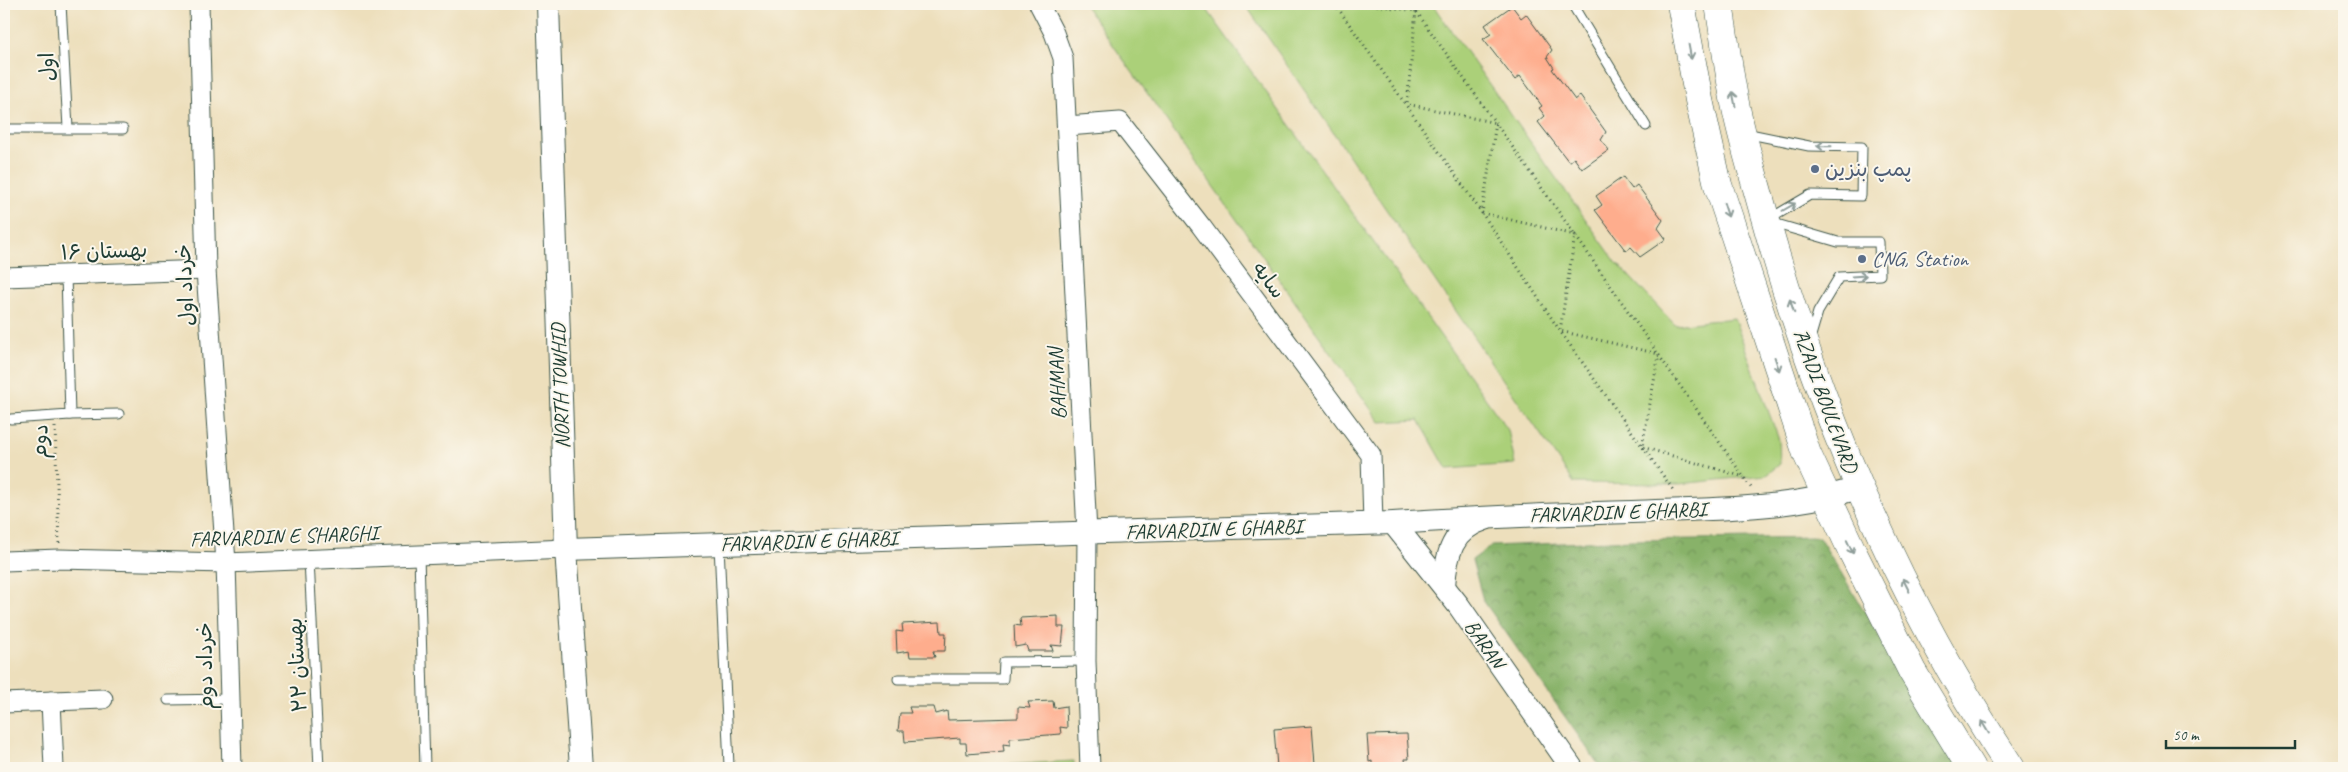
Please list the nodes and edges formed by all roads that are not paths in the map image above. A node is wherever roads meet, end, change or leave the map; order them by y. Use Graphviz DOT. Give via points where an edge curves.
graph roads {
  1 [pos="61,4"];
  2 [pos="199,4"];
  3 [pos="548,4"];
  4 [pos="1038,4"];
  5 [pos="1572,4"];
  6 [pos="1681,4"];
  7 [pos="1719,4"];
  8 [pos="1067,126"];
  9 [pos="1646,126"];
  10 [pos="68,128"];
  11 [pos="9,129"];
  12 [pos="122,129"];
  13 [pos="1742,132"];
  14 [pos="1766,221"];
  15 [pos="206,270"];
  16 [pos="66,275"];
  17 [pos="4,277"];
  18 [pos="1807,352"];
  19 [pos="120,414"];
  20 [pos="70,415"];
  21 [pos="11,419"];
  22 [pos="1849,462"];
  23 [pos="1828,498"];
  24 [pos="1863,498"];
  25 [pos="1496,516"];
  26 [pos="1383,523"];
  27 [pos="1087,533"];
  28 [pos="719,544"];
  29 [pos="566,549"];
  30 [pos="419,554"];
  31 [pos="309,559"];
  32 [pos="4,561"];
  33 [pos="226,563"];
  34 [pos="1444,586"];
  35 [pos="1086,661"];
  36 [pos="898,680"];
  37 [pos="228,699"];
  38 [pos="103,700"];
  39 [pos="168,700"];
  40 [pos="51,701"];
  41 [pos="4,703"];
  42 [pos="729,766"];
  43 [pos="54,768"];
  44 [pos="232,768"];
  45 [pos="319,768"];
  46 [pos="425,768"];
  47 [pos="581,768"];
  48 [pos="1090,768"];
  49 [pos="1572,768"];
  50 [pos="1971,768"];
  51 [pos="2011,768"];
  1 -- 10 [label="lane, اول"];
  2 -- 15 [label="street, خرداد اول"];
  3 -- 29 [label="street, NORTH TOWHID"];
  4 -- 8 [label="street, BAHMAN" via="1063,58"];
  5 -- 9 [label="lane"];
  6 -- 23 [label="main road, َAZADI BOULEVARD, one-way" via="1718,185 1807,454"];
  13 -- 7 [label="main road, َAZADI BOULEVARD, one-way"];
  8 -- 26 [label="street, سایه" via="1120,122 1370,455"];
  8 -- 27 [label="street, BAHMAN"];
  10 -- 11 [label="lane"];
  10 -- 12 [label="lane"];
  13 -- 14 [label="main road, َAZADI BOULEVARD"];
  14 -- 13 [label="lane, one-way" via="1810,195 1861,196 1862,147 1809,146"];
  18 -- 14 [label="main road, َAZADI BOULEVARD, one-way"];
  18 -- 14 [label="lane, one-way" via="1818,312 1839,278 1880,275 1879,242 1838,242"];
  15 -- 16 [label="street, بهستان ۱۶"];
  15 -- 33 [label="street, خرداد اول"];
  16 -- 17 [label="street, بهستان ۱۶"];
  16 -- 20 [label="lane, دوم"];
  18 -- 22 [label="main road, َAZADI BOULEVARD"];
  19 -- 20 [label="lane"];
  20 -- 21 [label="lane, دوم"];
  22 -- 23 [label="main road" via="1842,473 1832,478"];
  22 -- 24 [label="main road, َAZADI BOULEVARD"];
  23 -- 24 [label="main road" via="1845,510 1856,506"];
  23 -- 25 [label="street, FARVARDIN E GHARBI" via="1763,506"];
  23 -- 50 [label="main road, َAZADI BOULEVARD, one-way" via="1912,670"];
  51 -- 24 [label="main road, َAZADI BOULEVARD, one-way" via="1941,655"];
  25 -- 26 [label="street, FARVARDIN E GHARBI"];
  25 -- 34 [label="street" via="1466,527 1458,536 1446,565"];
  26 -- 27 [label="street, FARVARDIN E GHARBI"];
  26 -- 34 [label="street, ‌‌BARAN"];
  27 -- 28 [label="street, FARVARDIN E GHARBI"];
  27 -- 35 [label="street, BAHMAN"];
  28 -- 29 [label="street, FARVARDIN E GHARBI"];
  28 -- 42 [label="lane"];
  29 -- 30 [label="street, FARVARDIN E SHARGHI"];
  29 -- 47 [label="street, NORTH TOWHID"];
  30 -- 31 [label="street, FARVARDIN E SHARGHI"];
  30 -- 46 [label="lane"];
  31 -- 33 [label="street, FARVARDIN E SHARGHI"];
  31 -- 45 [label="lane, بهستان ۲۲"];
  32 -- 33 [label="street, FARVARDIN E SHARGHI"];
  33 -- 37 [label="street, خرداد دوم"];
  34 -- 49 [label="street, ‌‌BARAN"];
  35 -- 36 [label="lane" via="1004,662 1003,680"];
  35 -- 48 [label="street, BAHMAN"];
  37 -- 39 [label="lane"];
  37 -- 44 [label="street, خرداد دوم"];
  38 -- 40 [label="street"];
  40 -- 41 [label="street"];
  40 -- 43 [label="street"];
}
